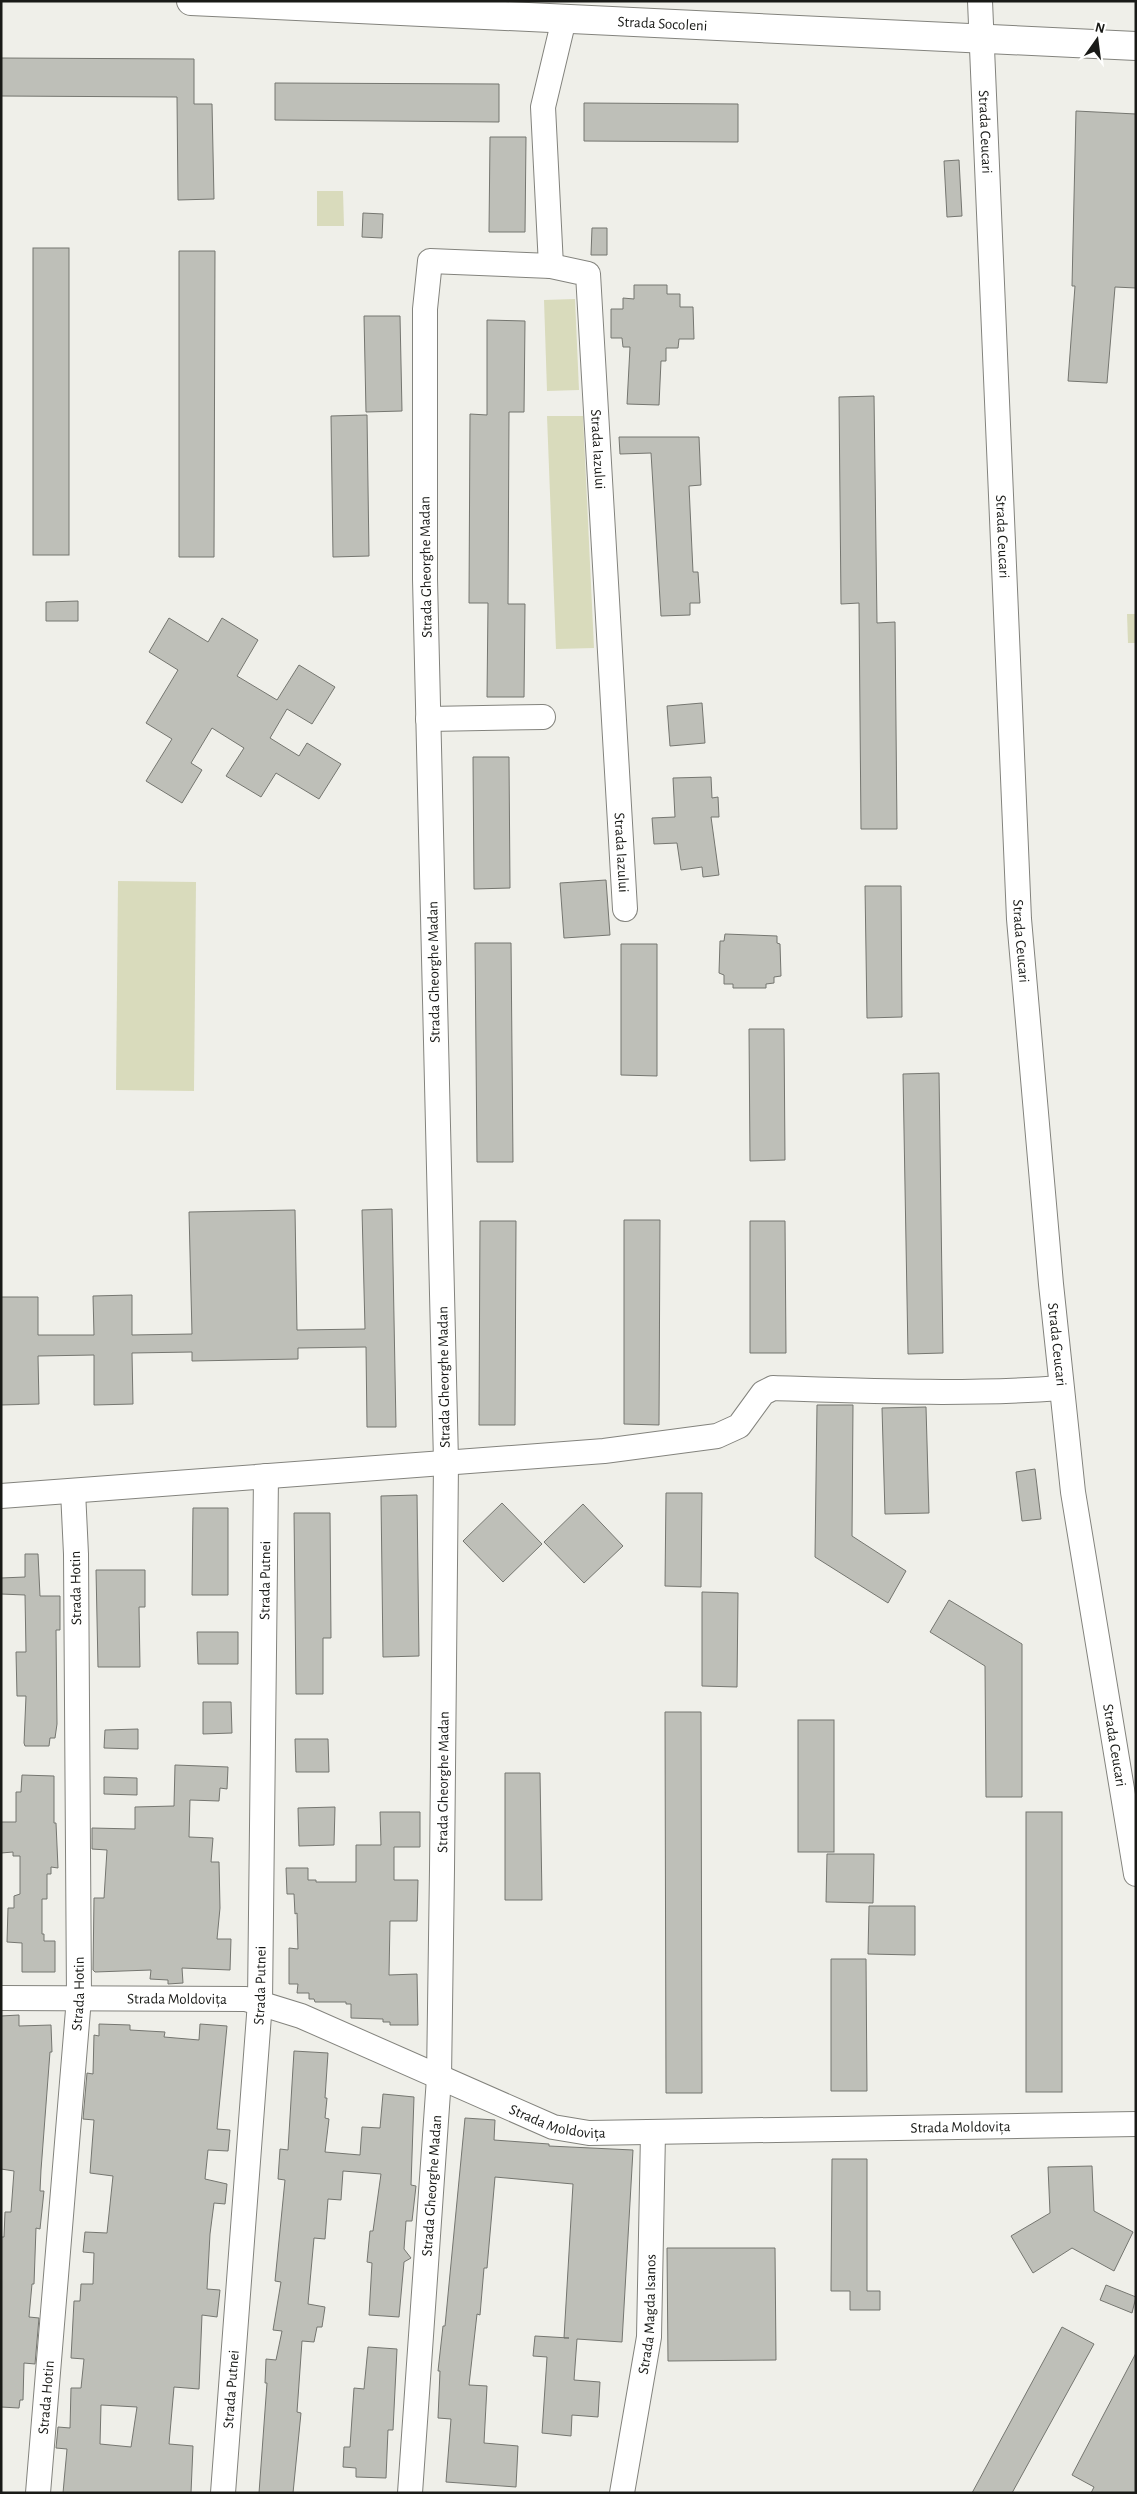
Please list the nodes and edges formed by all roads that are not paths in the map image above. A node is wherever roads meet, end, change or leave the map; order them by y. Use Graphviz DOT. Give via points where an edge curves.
graph roads {
  1 [pos="191,1"];
  2 [pos="980,1"];
  3 [pos="531,9"];
  4 [pos="564,19"];
  5 [pos="981,39"];
  6 [pos="1136,46"];
  7 [pos="551,266"];
  8 [pos="544,716"];
  9 [pos="428,719"];
  10 [pos="625,909"];
  11 [pos="1061,1388"];
  12 [pos="446,1462"];
  13 [pos="266,1476"];
  14 [pos="73,1491"];
  15 [pos="1,1496"];
  16 [pos="1136,1874"];
  17 [pos="1,1998"];
  18 [pos="79,1998"];
  19 [pos="260,2002"];
  20 [pos="439,2078"];
  21 [pos="1136,2124"];
  22 [pos="653,2133"];
  23 [pos="38,2493"];
  24 [pos="223,2493"];
  25 [pos="410,2493"];
  26 [pos="622,2493"];
  1 -- 3 [label="main road, Strada Socoleni"];
  2 -- 5 [label="street, Strada Ceucari"];
  3 -- 4 [label="main road, Strada Socoleni"];
  4 -- 5 [label="main road, Strada Socoleni"];
  4 -- 7 [label="street" via="543,107"];
  5 -- 6 [label="main road, Strada Socoleni"];
  5 -- 11 [label="street, Strada Ceucari" via="1019,919"];
  7 -- 9 [label="street, Strada Gheorghe Madan" via="430,261 425,308"];
  7 -- 10 [label="street, Strada Iazului" via="588,274"];
  8 -- 9 [label="street"];
  9 -- 12 [label="street, Strada Gheorghe Madan"];
  11 -- 12 [label="street" via="1015,1392 773,1388 764,1393 739,1426 717,1436 604,1451"];
  11 -- 16 [label="street, Strada Ceucari" via="1073,1492"];
  12 -- 13 [label="street"];
  12 -- 20 [label="street, Strada Gheorghe Madan"];
  13 -- 14 [label="street"];
  13 -- 19 [label="street, Strada Putnei"];
  14 -- 15 [label="street"];
  14 -- 18 [label="street, Strada Hotin"];
  17 -- 18 [label="street, Strada Moldovița"];
  18 -- 19 [label="street, Strada Moldovița" via="246,1999"];
  18 -- 23 [label="street, Strada Hotin"];
  19 -- 20 [label="street, Strada Moldovița" via="302,2016"];
  19 -- 24 [label="street, Strada Putnei"];
  20 -- 22 [label="street, Strada Moldovița" via="553,2127 589,2133"];
  20 -- 25 [label="street, Strada Gheorghe Madan"];
  21 -- 22 [label="street, Strada Moldovița"];
  22 -- 26 [label="street, Strada Magda Isanos" via="649,2337"];
}
